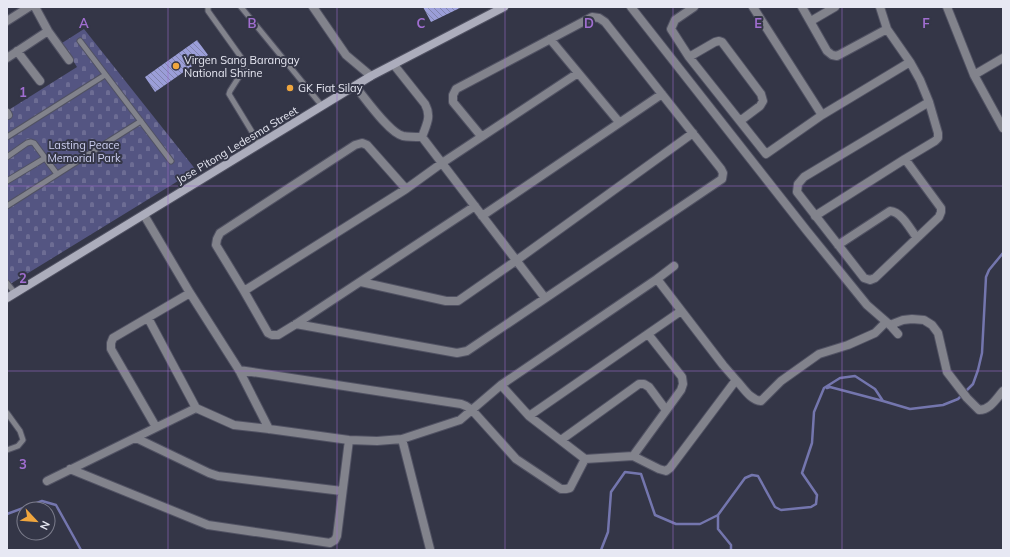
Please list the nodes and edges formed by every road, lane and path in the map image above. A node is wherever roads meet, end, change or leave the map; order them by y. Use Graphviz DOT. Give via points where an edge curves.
graph roads {
  1 [pos="29,7"];
  2 [pos="35,7"];
  3 [pos="208,7"];
  4 [pos="240,7"];
  5 [pos="313,7"];
  6 [pos="504,7"];
  7 [pos="632,7"];
  8 [pos="694,7"];
  9 [pos="753,7"];
  10 [pos="802,7"];
  11 [pos="835,7"];
  12 [pos="880,7"];
  13 [pos="947,7"];
  14 [pos="7,21"];
  15 [pos="811,21"];
  16 [pos="888,29"];
  17 [pos="48,31"];
  18 [pos="550,39"];
  19 [pos="80,41"];
  20 [pos="17,51"];
  21 [pos="689,57"];
  22 [pos="7,58"];
  23 [pos="1003,58"];
  24 [pos="69,60"];
  25 [pos="910,62"];
  26 [pos="394,65"];
  27 [pos="578,73"];
  28 [pos="105,75"];
  29 [pos="974,75"];
  30 [pos="371,76"];
  31 [pos="40,81"];
  32 [pos="355,86"];
  33 [pos="662,94"];
  34 [pos="929,102"];
  35 [pos="322,106"];
  36 [pos="822,115"];
  37 [pos="740,121"];
  38 [pos="141,122"];
  39 [pos="619,122"];
  40 [pos="1003,128"];
  41 [pos="693,133"];
  42 [pos="482,136"];
  43 [pos="7,137"];
  44 [pos="422,137"];
  45 [pos="260,144"];
  46 [pos="766,154"];
  47 [pos="7,157"];
  48 [pos="45,158"];
  49 [pos="905,159"];
  50 [pos="171,161"];
  51 [pos="753,162"];
  52 [pos="442,163"];
  53 [pos="57,174"];
  54 [pos="8,179"];
  55 [pos="406,189"];
  56 [pos="7,206"];
  57 [pos="475,206"];
  58 [pos="144,215"];
  59 [pos="482,216"];
  60 [pos="815,216"];
  61 [pos="917,238"];
  62 [pos="838,245"];
  63 [pos="517,260"];
  64 [pos="674,266"];
  65 [pos="657,279"];
  66 [pos="7,282"];
  67 [pos="361,282"];
  68 [pos="244,291"];
  69 [pos="15,293"];
  70 [pos="190,293"];
  71 [pos="7,298"];
  72 [pos="545,298"];
  73 [pos="681,311"];
  74 [pos="148,318"];
  75 [pos="296,324"];
  76 [pos="888,324"];
  77 [pos="648,334"];
  78 [pos="898,334"];
  79 [pos="239,370"];
  80 [pos="736,380"];
  81 [pos="501,385"];
  82 [pos="1003,392"];
  83 [pos="196,408"];
  84 [pos="472,410"];
  85 [pos="666,410"];
  86 [pos="7,413"];
  87 [pos="529,416"];
  88 [pos="156,427"];
  89 [pos="269,429"];
  90 [pos="136,438"];
  91 [pos="402,439"];
  92 [pos="349,440"];
  93 [pos="561,440"];
  94 [pos="7,450"];
  95 [pos="633,456"];
  96 [pos="585,459"];
  97 [pos="70,469"];
  98 [pos="46,480"];
  99 [pos="342,491"];
  100 [pos="430,550"];
  1 -- 14 [label="street"];
  2 -- 17 [label="street"];
  3 -- 45 [label="lane" via="208,11 243,60 244,69 229,94"];
  4 -- 35 [label="lane"];
  5 -- 30 [label="street" via="346,55"];
  6 -- 26 [label="main road, Jose Pitong Ledesma Street"];
  7 -- 51 [label="street"];
  8 -- 21 [label="street" via="675,20 671,29"];
  9 -- 36 [label="street"];
  10 -- 15 [label="street"];
  11 -- 15 [label="street"];
  12 -- 16 [label="street"];
  13 -- 29 [label="street"];
  15 -- 16 [label="street" via="828,51 837,56"];
  16 -- 25 [label="street"];
  17 -- 20 [label="street"];
  17 -- 24 [label="street"];
  18 -- 27 [label="street"];
  18 -- 33 [label="street" via="592,17 599,18 605,22"];
  18 -- 42 [label="street" via="456,89 453,102"];
  19 -- 28 [label="lane"];
  20 -- 22 [label="street"];
  20 -- 31 [label="street"];
  21 -- 37 [label="street"];
  21 -- 37 [label="street" via="715,42 722,42 761,94 763,101"];
  23 -- 29 [label="street"];
  25 -- 34 [label="street"];
  25 -- 36 [label="street"];
  26 -- 30 [label="main road, Jose Pitong Ledesma Street"];
  26 -- 44 [label="street" via="428,110 429,117"];
  27 -- 39 [label="street"];
  27 -- 42 [label="street"];
  28 -- 38 [label="lane"];
  28 -- 43 [label="lane"];
  29 -- 40 [label="street"];
  30 -- 32 [label="main road, Jose Pitong Ledesma Street"];
  32 -- 35 [label="main road, Jose Pitong Ledesma Street"];
  32 -- 44 [label="street" via="394,132 403,136"];
  33 -- 39 [label="street"];
  33 -- 41 [label="street"];
  34 -- 49 [label="street" via="938,138"];
  34 -- 60 [label="street" via="804,177 798,184 797,192"];
  35 -- 45 [label="main road, Jose Pitong Ledesma Street"];
  36 -- 46 [label="street"];
  37 -- 46 [label="street"];
  38 -- 50 [label="lane"];
  38 -- 53 [label="lane"];
  39 -- 59 [label="street"];
  41 -- 63 [label="street"];
  41 -- 72 [label="street" via="721,168 722,179"];
  42 -- 52 [label="street"];
  44 -- 52 [label="street"];
  45 -- 58 [label="main road, Jose Pitong Ledesma Street"];
  46 -- 51 [label="street"];
  47 -- 48 [label="lane" via="31,142"];
  48 -- 53 [label="lane"];
  48 -- 54 [label="lane"];
  49 -- 60 [label="street"];
  49 -- 61 [label="street" via="941,208 939,216"];
  51 -- 76 [label="street" via="867,305"];
  52 -- 55 [label="street"];
  52 -- 57 [label="street"];
  53 -- 56 [label="lane"];
  55 -- 68 [label="street"];
  55 -- 68 [label="street" via="367,145 355,145 220,233 216,245"];
  57 -- 59 [label="street"];
  57 -- 67 [label="street"];
  58 -- 69 [label="main road, Jose Pitong Ledesma Street"];
  58 -- 70 [label="street"];
  59 -- 63 [label="street"];
  60 -- 62 [label="street"];
  61 -- 62 [label="street" via="900,215 890,212"];
  61 -- 62 [label="street" via="870,280 864,278"];
  63 -- 67 [label="street" via="458,301 446,301"];
  63 -- 72 [label="street"];
  64 -- 65 [label="street"];
  65 -- 73 [label="street"];
  65 -- 81 [label="street"];
  66 -- 69 [label="lane"];
  67 -- 75 [label="street"];
  68 -- 75 [label="street" via="268,333 278,336"];
  69 -- 71 [label="main road, Jose Pitong Ledesma Street"];
  70 -- 74 [label="street"];
  70 -- 79 [label="street"];
  72 -- 75 [label="street" via="467,351 457,353"];
  73 -- 77 [label="street"];
  73 -- 80 [label="street"];
  74 -- 83 [label="street"];
  74 -- 88 [label="street" via="113,338 111,348"];
  76 -- 78 [label="street"];
  76 -- 80 [label="street" via="848,345 819,354 781,381 761,401 752,398"];
  76 -- 82 [label="street" via="912,319 924,320 932,325 938,332 947,372 979,410 988,408"];
  77 -- 85 [label="street" via="682,377 681,390"];
  77 -- 87 [label="street"];
  79 -- 84 [label="street" via="461,404"];
  79 -- 89 [label="street"];
  80 -- 95 [label="street" via="666,471"];
  81 -- 84 [label="street"];
  81 -- 87 [label="street"];
  83 -- 88 [label="street"];
  83 -- 89 [label="street" via="234,425"];
  84 -- 91 [label="street" via="460,420"];
  84 -- 96 [label="street" via="516,459 561,489 570,488"];
  85 -- 93 [label="street" via="649,387 639,384"];
  85 -- 95 [label="street"];
  86 -- 94 [label="lane" via="20,431 23,440 18,446"];
  87 -- 93 [label="street"];
  88 -- 90 [label="street"];
  89 -- 92 [label="street"];
  90 -- 97 [label="street"];
  90 -- 99 [label="street" via="218,476"];
  91 -- 92 [label="street"];
  91 -- 100 [label="street"];
  92 -- 99 [label="street"];
  93 -- 96 [label="street"];
  95 -- 96 [label="street"];
  97 -- 98 [label="street"];
  97 -- 99 [label="street" via="208,525 330,543 337,536"];
}
